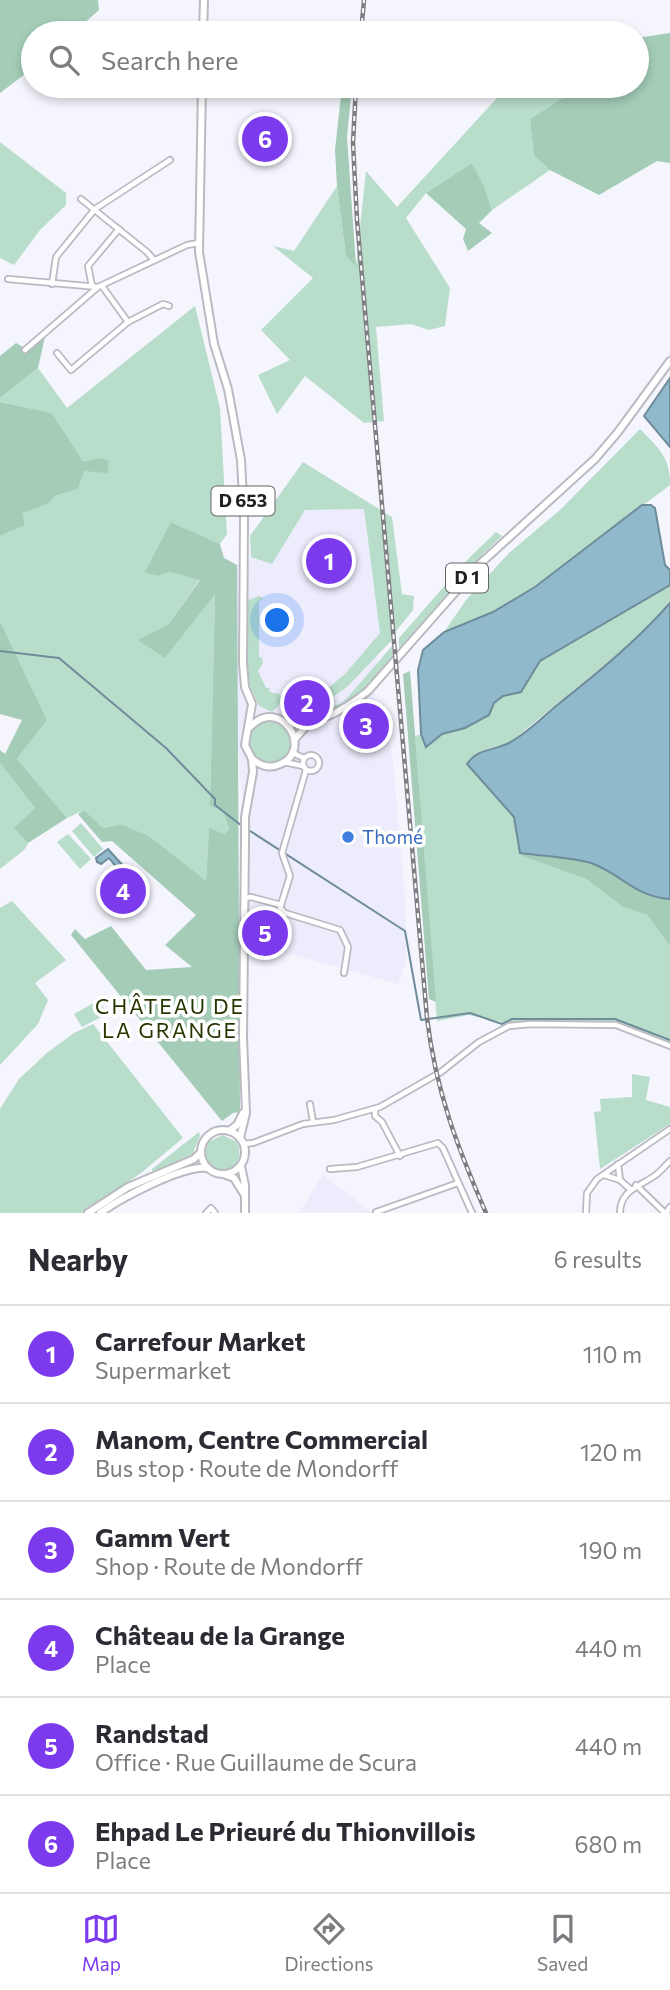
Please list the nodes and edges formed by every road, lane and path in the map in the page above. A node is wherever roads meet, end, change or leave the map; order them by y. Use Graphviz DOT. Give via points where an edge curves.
graph roads {
  1 [pos="204,0"];
  2 [pos="203,21"];
  3 [pos="202,98"];
  4 [pos="170,160"];
  5 [pos="81,199"];
  6 [pos="95,209"];
  7 [pos="119,229"];
  8 [pos="199,243"];
  9 [pos="154,260"];
  10 [pos="8,279"];
  11 [pos="52,284"];
  12 [pos="92,286"];
  13 [pos="100,286"];
  14 [pos="169,306"];
  15 [pos="128,322"];
  16 [pos="25,350"];
  17 [pos="57,353"];
  18 [pos="670,361"];
  19 [pos="252,704"];
  20 [pos="265,718"];
  21 [pos="308,723"];
  22 [pos="287,724"];
  23 [pos="249,729"];
  24 [pos="295,740"];
  25 [pos="293,750"];
  26 [pos="304,758"];
  27 [pos="252,759"];
  28 [pos="284,762"];
  29 [pos="264,766"];
  30 [pos="305,768"];
  31 [pos="253,782"];
  32 [pos="244,899"];
  33 [pos="281,907"];
  34 [pos="344,973"];
  35 [pos="670,1046"];
  36 [pos="245,1104"];
  37 [pos="310,1104"];
  38 [pos="375,1109"];
  39 [pos="313,1122"];
  40 [pos="670,1129"];
  41 [pos="229,1131"];
  42 [pos="242,1141"];
  43 [pos="201,1152"];
  44 [pos="400,1156"];
  45 [pos="670,1161"];
  46 [pos="618,1164"];
  47 [pos="241,1166"];
  48 [pos="207,1168"];
  49 [pos="330,1169"];
  50 [pos="224,1174"];
  51 [pos="603,1174"];
  52 [pos="620,1180"];
  53 [pos="458,1183"];
  54 [pos="636,1185"];
  55 [pos="631,1189"];
  56 [pos="245,1196"];
  57 [pos="670,1207"];
  58 [pos="110,1210"];
  59 [pos="376,1212"];
  60 [pos="88,1213"];
  61 [pos="100,1213"];
  62 [pos="245,1213"];
  63 [pos="472,1213"];
  64 [pos="586,1213"];
  65 [pos="620,1213"];
  66 [pos="666,1213"];
  1 -- 2 [label="main road"];
  3 -- 8 [label="main road, D 653"];
  4 -- 6 [label="street"];
  5 -- 6 [label="street"];
  6 -- 7 [label="street"];
  6 -- 11 [label="street" via="56,257"];
  7 -- 9 [label="street"];
  7 -- 12 [label="street" via="88,266"];
  8 -- 9 [label="street"];
  8 -- 19 [label="main road, D 653" via="214,344 241,460 243,663"];
  9 -- 13 [label="street"];
  10 -- 11 [label="street"];
  11 -- 12 [label="street"];
  12 -- 13 [label="street"];
  13 -- 15 [label="street"];
  13 -- 16 [label="street"];
  14 -- 15 [label="street" via="163,304"];
  15 -- 17 [label="street" via="71,370"];
  18 -- 21 [label="main road, D 1" via="595,458 481,563 368,691 339,712"];
  19 -- 20 [label="main road"];
  19 -- 23 [label="main road"];
  20 -- 22 [label="main road"];
  20 -- 23 [label="main road"];
  21 -- 22 [label="main road, D 1"];
  21 -- 24 [label="main road"];
  22 -- 24 [label="main road"];
  23 -- 27 [label="main road" via="245,744"];
  24 -- 25 [label="main road"];
  25 -- 26 [label="street"];
  25 -- 28 [label="main road"];
  26 -- 30 [label="street"];
  26 -- 30 [label="street" via="313,755 319,763 315,771"];
  27 -- 29 [label="main road"];
  27 -- 31 [label="main road"];
  28 -- 29 [label="main road"];
  28 -- 30 [label="street"];
  29 -- 31 [label="main road"];
  30 -- 33 [label="street" via="282,853 290,876"];
  31 -- 32 [label="main road" via="244,842"];
  32 -- 33 [label="street"];
  32 -- 36 [label="main road"];
  33 -- 34 [label="street" via="285,913 340,930 348,947"];
  35 -- 38 [label="street" via="616,1025 516,1025 502,1028 449,1066"];
  36 -- 41 [label="main road" via="241,1118"];
  36 -- 42 [label="main road"];
  37 -- 39 [label="street"];
  38 -- 39 [label="street"];
  38 -- 44 [label="street"];
  39 -- 42 [label="street" via="253,1143"];
  40 -- 46 [label="street"];
  41 -- 42 [label="main road"];
  41 -- 43 [label="main road" via="209,1135"];
  42 -- 47 [label="main road" via="246,1153"];
  43 -- 48 [label="main road"];
  43 -- 60 [label="main road"];
  44 -- 49 [label="street"];
  44 -- 53 [label="street" via="440,1144"];
  45 -- 54 [label="street"];
  46 -- 51 [label="street"];
  46 -- 52 [label="street"];
  47 -- 50 [label="main road"];
  47 -- 56 [label="main road"];
  48 -- 50 [label="main road"];
  48 -- 58 [label="main road" via="195,1168 136,1191"];
  50 -- 56 [label="main road" via="234,1178"];
  51 -- 52 [label="street"];
  51 -- 64 [label="street" via="587,1193"];
  52 -- 55 [label="street"];
  53 -- 59 [label="street"];
  53 -- 63 [label="street"];
  54 -- 55 [label="street"];
  54 -- 66 [label="street"];
  55 -- 65 [label="street" via="620,1203"];
  56 -- 62 [label="main road"];
  57 -- 66 [label="street"];
  58 -- 61 [label="main road"];
}
